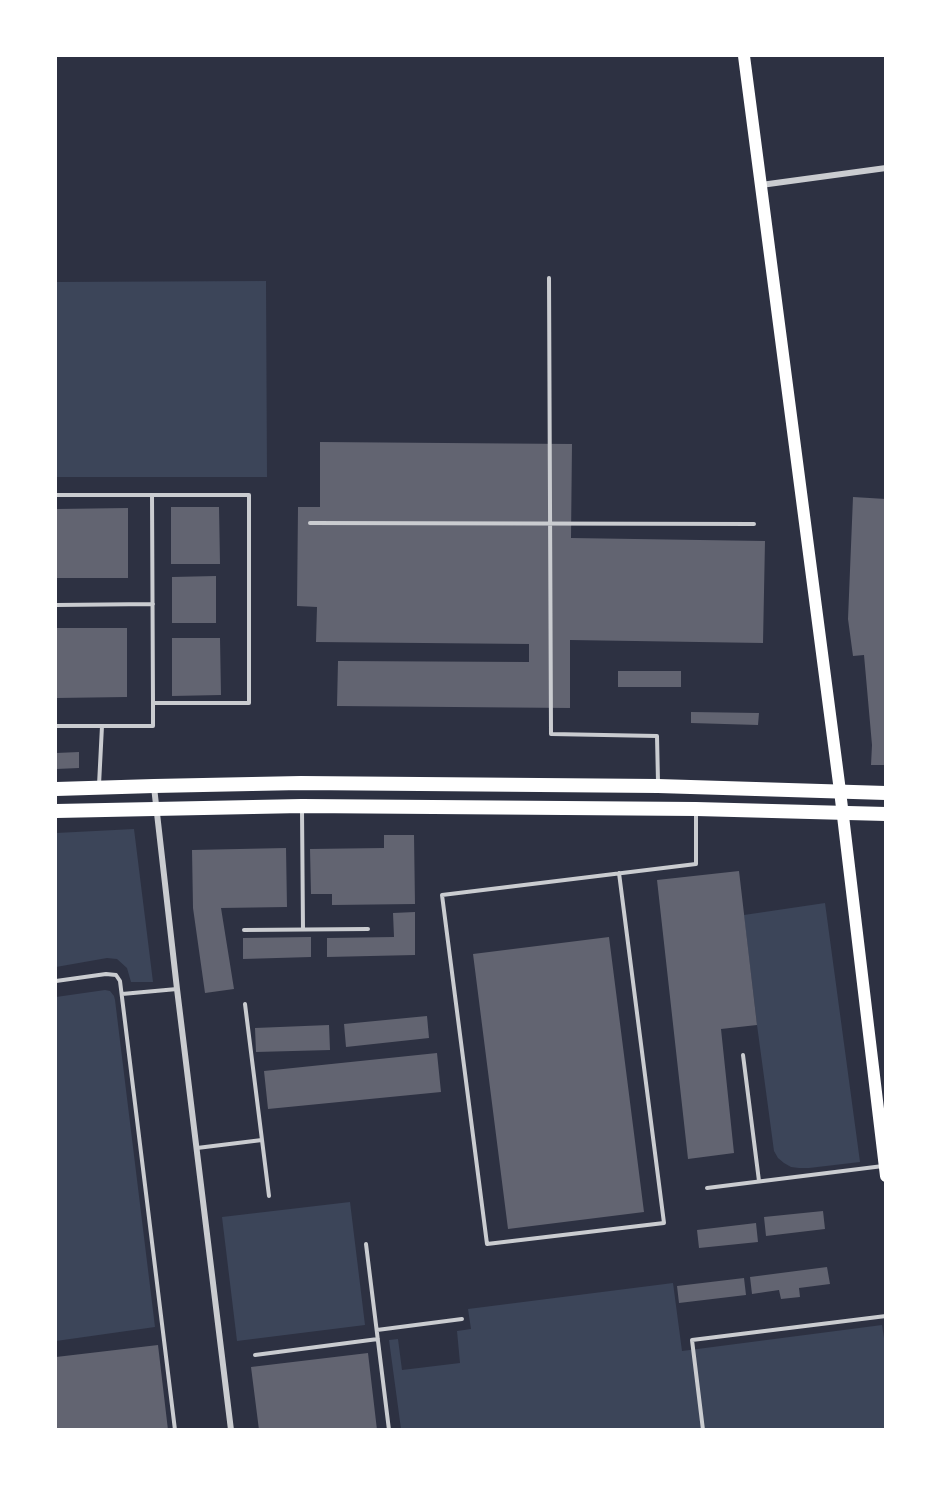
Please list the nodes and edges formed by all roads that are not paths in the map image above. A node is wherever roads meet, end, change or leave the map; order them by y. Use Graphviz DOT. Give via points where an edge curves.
graph roads {
  1 [pos="744,56"];
  2 [pos="885,168"];
  3 [pos="760,185"];
  4 [pos="549,278"];
  5 [pos="56,495"];
  6 [pos="152,495"];
  7 [pos="310,523"];
  8 [pos="550,524"];
  9 [pos="753,524"];
  10 [pos="56,604"];
  11 [pos="153,604"];
  12 [pos="153,703"];
  13 [pos="56,726"];
  14 [pos="102,726"];
  15 [pos="154,786"];
  16 [pos="658,786"];
  17 [pos="99,787"];
  18 [pos="56,789"];
  19 [pos="840,791"];
  20 [pos="885,793"];
  21 [pos="302,806"];
  22 [pos="156,808"];
  23 [pos="696,809"];
  24 [pos="56,811"];
  25 [pos="842,813"];
  26 [pos="885,814"];
  27 [pos="619,873"];
  28 [pos="368,928"];
  29 [pos="303,929"];
  30 [pos="244,930"];
  31 [pos="56,981"];
  32 [pos="177,989"];
  33 [pos="122,994"];
  34 [pos="244,1004"];
  35 [pos="743,1055"];
  36 [pos="262,1140"];
  37 [pos="196,1148"];
  38 [pos="885,1171"];
  39 [pos="759,1181"];
  40 [pos="707,1188"];
  41 [pos="269,1196"];
  42 [pos="366,1244"];
  43 [pos="885,1316"];
  44 [pos="462,1319"];
  45 [pos="377,1330"];
  46 [pos="378,1339"];
  47 [pos="255,1354"];
  48 [pos="175,1430"];
  49 [pos="231,1430"];
  50 [pos="389,1430"];
  51 [pos="703,1430"];
  1 -- 3 [label="main road"];
  2 -- 3 [label="street"];
  3 -- 19 [label="main road"];
  4 -- 8 [label="lane"];
  5 -- 6 [label="lane"];
  6 -- 11 [label="lane"];
  6 -- 12 [label="lane" via="249,495 249,703"];
  7 -- 8 [label="lane"];
  8 -- 9 [label="lane"];
  8 -- 16 [label="lane" via="551,734 657,736"];
  10 -- 11 [label="lane"];
  11 -- 12 [label="lane"];
  12 -- 14 [label="lane" via="153,726"];
  13 -- 14 [label="lane"];
  14 -- 17 [label="lane"];
  15 -- 16 [label="highway"];
  15 -- 17 [label="highway"];
  15 -- 22 [label="street"];
  16 -- 19 [label="highway"];
  17 -- 18 [label="highway"];
  19 -- 20 [label="highway"];
  19 -- 25 [label="main road"];
  21 -- 22 [label="highway"];
  21 -- 23 [label="highway"];
  21 -- 29 [label="lane"];
  22 -- 24 [label="highway"];
  22 -- 32 [label="street"];
  23 -- 25 [label="highway"];
  23 -- 27 [label="lane" via="696,864"];
  25 -- 26 [label="highway"];
  25 -- 38 [label="main road"];
  27 -- 27 [label="lane" via="442,895 487,1244 664,1223"];
  28 -- 29 [label="lane"];
  29 -- 30 [label="lane"];
  31 -- 33 [label="lane" via="112,974 119,978"];
  32 -- 33 [label="lane"];
  32 -- 37 [label="street"];
  33 -- 48 [label="lane"];
  34 -- 36 [label="lane"];
  35 -- 39 [label="lane"];
  36 -- 37 [label="lane"];
  36 -- 41 [label="lane"];
  37 -- 49 [label="street"];
  38 -- 39 [label="lane"];
  39 -- 40 [label="lane"];
  42 -- 45 [label="lane"];
  43 -- 51 [label="lane" via="692,1340"];
  44 -- 45 [label="lane"];
  45 -- 46 [label="lane"];
  46 -- 47 [label="lane"];
  46 -- 50 [label="lane"];
}
